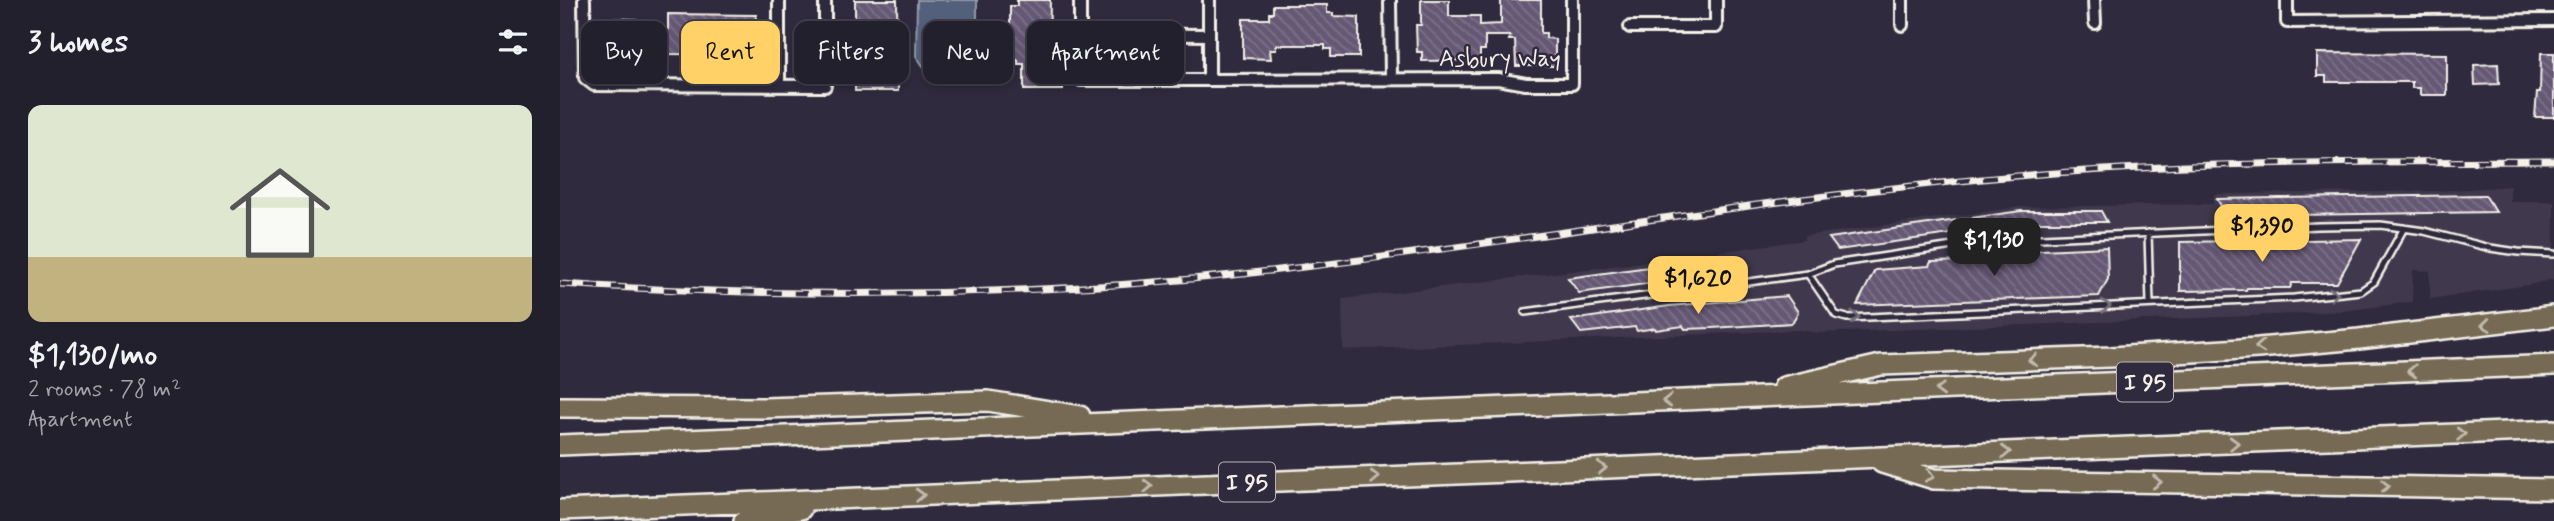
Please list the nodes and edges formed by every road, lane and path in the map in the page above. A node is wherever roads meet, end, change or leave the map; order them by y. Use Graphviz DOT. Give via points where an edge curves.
graph roads {
  1 [pos="584,0"];
  2 [pos="779,0"];
  3 [pos="825,0"];
  4 [pos="1080,0"];
  5 [pos="1209,0"];
  6 [pos="1390,0"];
  7 [pos="1572,0"];
  8 [pos="1716,0"];
  9 [pos="1902,0"];
  10 [pos="2094,0"];
  11 [pos="2287,0"];
  12 [pos="2554,20"];
  13 [pos="584,21"];
  14 [pos="1080,21"];
  15 [pos="2095,23"];
  16 [pos="1902,25"];
  17 [pos="1630,27"];
  18 [pos="1184,35"];
  19 [pos="1209,35"];
  20 [pos="1391,78"];
  21 [pos="1184,80"];
  22 [pos="1209,80"];
  23 [pos="593,84"];
  24 [pos="634,85"];
  25 [pos="779,85"];
  26 [pos="2404,228"];
  27 [pos="2148,233"];
  28 [pos="2554,254"];
  29 [pos="1808,274"];
  30 [pos="2150,304"];
  31 [pos="1525,312"];
  32 [pos="2554,316"];
  33 [pos="2554,365"];
  34 [pos="1735,398"];
  35 [pos="560,407"];
  36 [pos="1122,423"];
  37 [pos="2554,430"];
  38 [pos="560,445"];
  39 [pos="1865,458"];
  40 [pos="2554,489"];
  41 [pos="852,498"];
  42 [pos="560,510"];
  43 [pos="744,521"];
  1 -- 13 [label="street"];
  2 -- 25 [label="street"];
  3 -- 25 [label="street" via="825,86"];
  4 -- 14 [label="street"];
  5 -- 19 [label="street"];
  6 -- 20 [label="street"];
  7 -- 20 [label="street, Asbury Way" via="1572,84"];
  8 -- 17 [label="street" via="1716,27"];
  9 -- 16 [label="street"];
  10 -- 15 [label="street"];
  11 -- 12 [label="street" via="2287,22"];
  18 -- 19 [label="street"];
  19 -- 22 [label="street"];
  20 -- 22 [label="street, Asbury Way"];
  21 -- 22 [label="street, Asbury Way"];
  23 -- 24 [label="street"];
  24 -- 25 [label="street"];
  26 -- 27 [label="lane" via="2319,226"];
  26 -- 28 [label="lane" via="2490,248"];
  30 -- 26 [label="lane, one-way" via="2361,291 2374,282"];
  27 -- 29 [label="lane" via="1993,240 1834,264"];
  27 -- 30 [label="lane"];
  29 -- 30 [label="lane, one-way" via="1836,315 1847,318"];
  29 -- 31 [label="lane"];
  32 -- 34 [label="highway, one-way" via="2258,348 1881,365"];
  33 -- 34 [label="highway, I 95, one-way"];
  34 -- 36 [label="highway, I 95, one-way"];
  35 -- 36 [label="highway" via="751,409 988,401"];
  36 -- 38 [label="highway, I 95"];
  39 -- 37 [label="highway, I 95, one-way"];
  39 -- 40 [label="highway, one-way" via="1934,479"];
  41 -- 39 [label="highway, I 95, one-way"];
  41 -- 42 [label="highway, I 95"];
  41 -- 43 [label="highway"];
}
